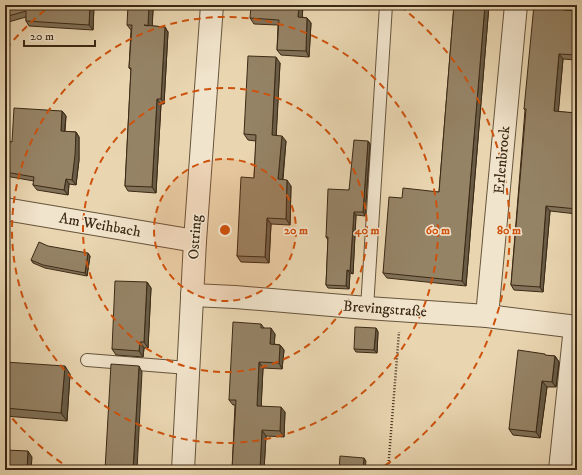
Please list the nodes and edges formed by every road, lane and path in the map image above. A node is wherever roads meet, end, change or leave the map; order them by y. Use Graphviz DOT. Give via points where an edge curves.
graph roads {
  1 [pos="212,5"];
  2 [pos="386,5"];
  3 [pos="516,5"];
  4 [pos="5,209"];
  5 [pos="195,241"];
  6 [pos="192,294"];
  7 [pos="367,308"];
  8 [pos="400,310"];
  9 [pos="487,316"];
  10 [pos="576,327"];
  11 [pos="87,360"];
  12 [pos="188,368"];
  13 [pos="184,470"];
  14 [pos="388,470"];
  15 [pos="560,470"];
  1 -- 5 [label="street, Ostring"];
  2 -- 7 [label="lane"];
  3 -- 9 [label="street, Erlenbrock"];
  4 -- 5 [label="street, Am Weihbach"];
  5 -- 6 [label="street, Ostring"];
  6 -- 7 [label="street, Brevingstraße"];
  6 -- 12 [label="street, Ostring"];
  7 -- 8 [label="street, Brevingstraße"];
  8 -- 9 [label="street, Brevingstraße"];
  8 -- 14 [label="path"];
  9 -- 10 [label="street, Brevingstraße"];
  10 -- 15 [label="street"];
  11 -- 12 [label="lane"];
  12 -- 13 [label="street, Ostring"];
}
